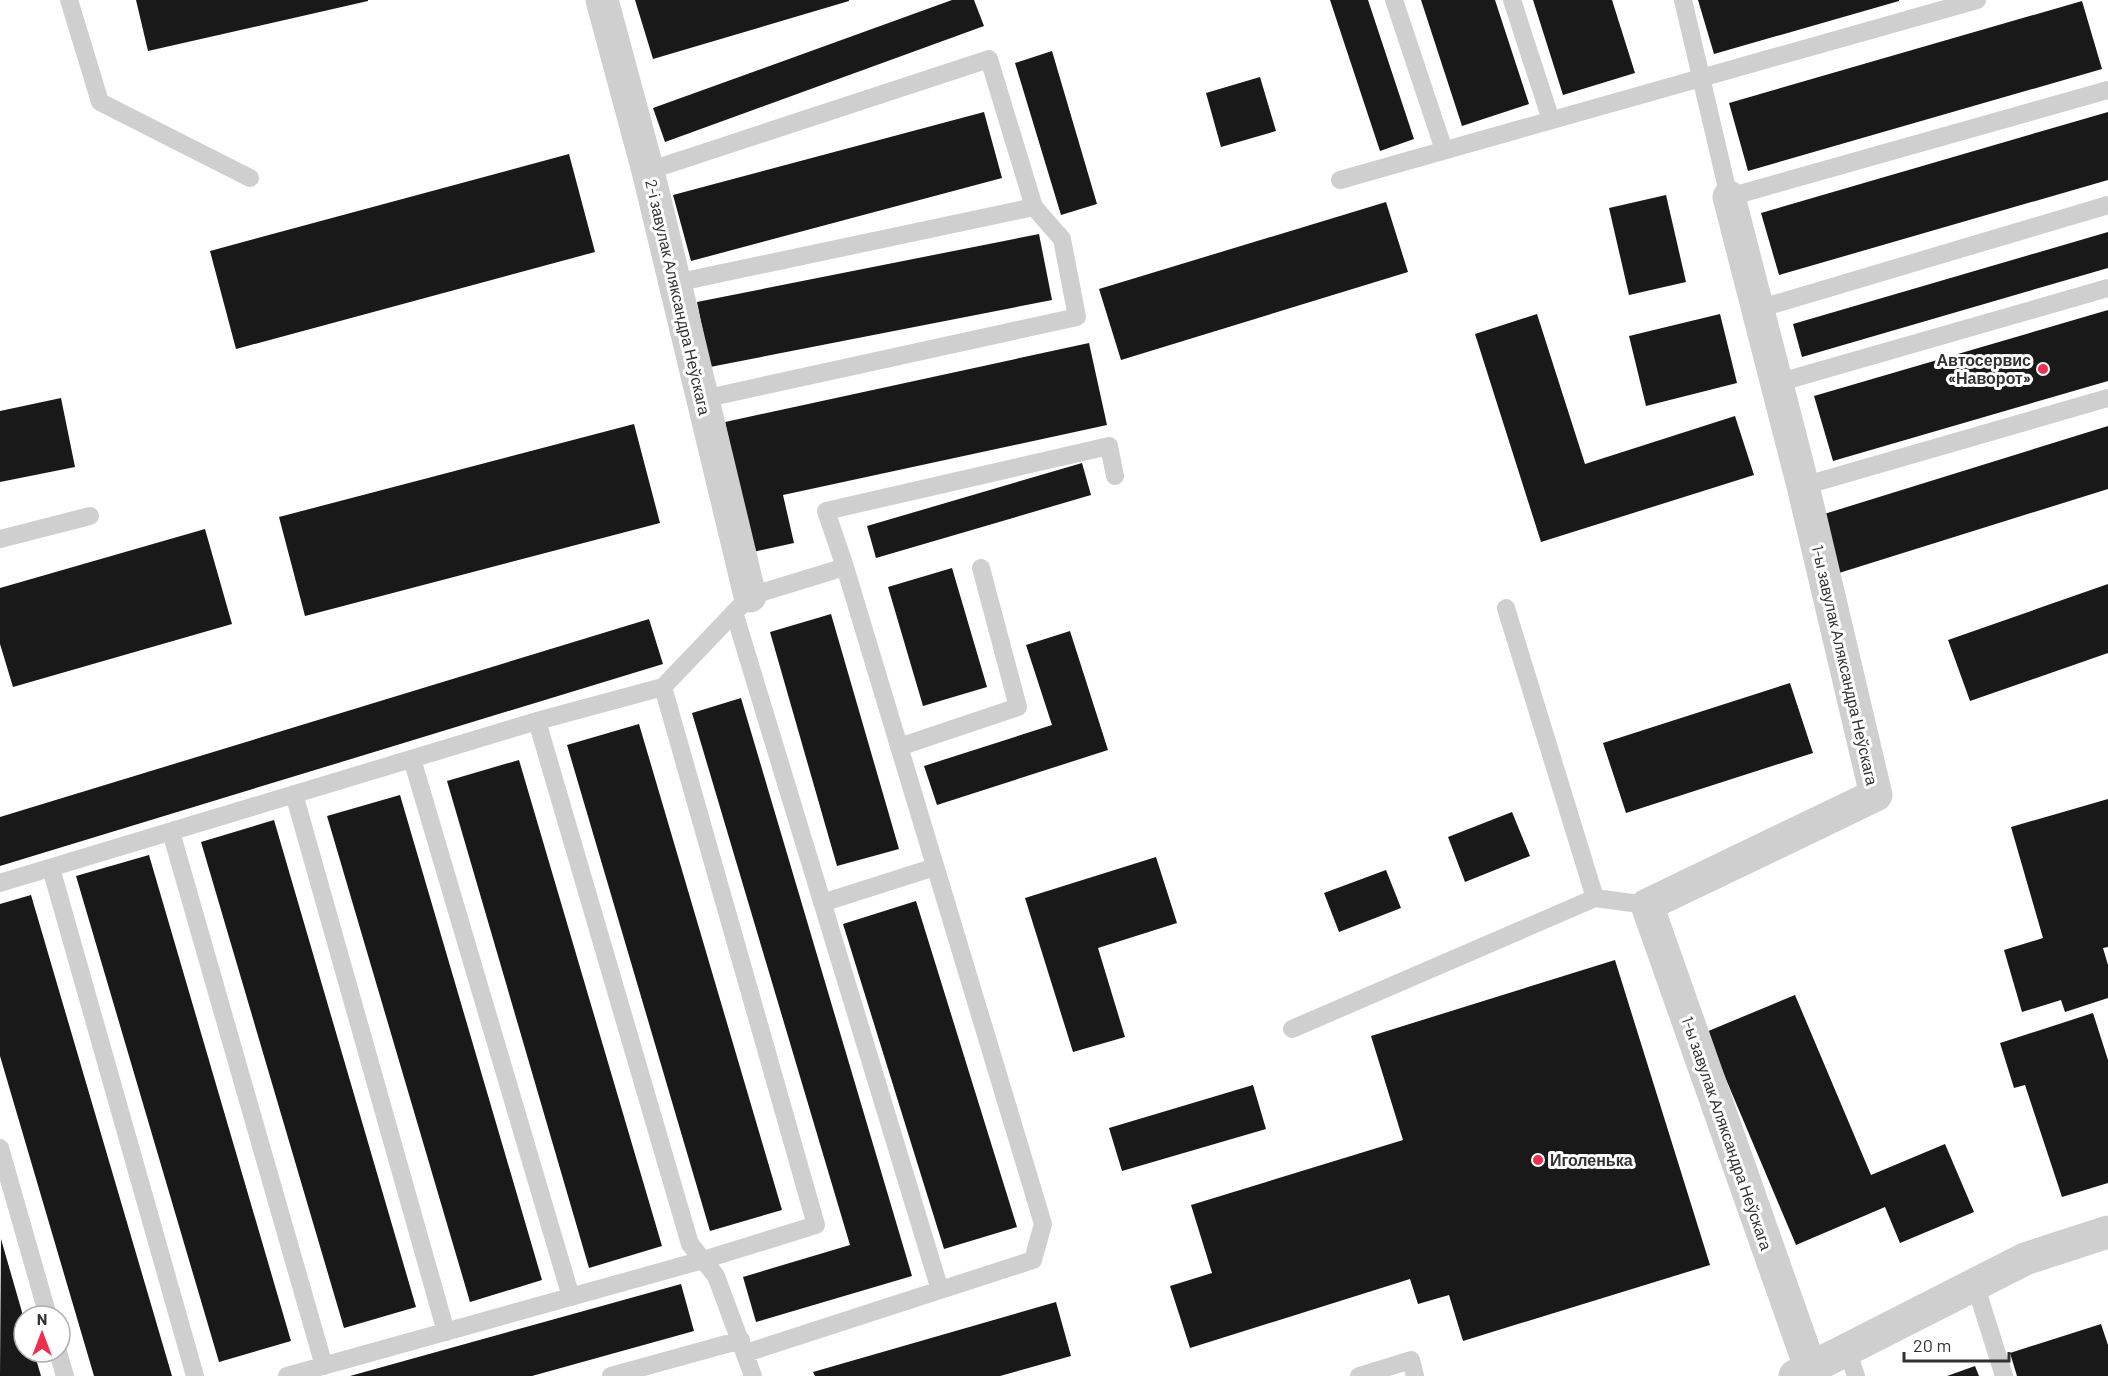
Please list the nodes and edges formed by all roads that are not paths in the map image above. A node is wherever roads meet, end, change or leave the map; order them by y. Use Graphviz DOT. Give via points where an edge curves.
graph roads {
  1 [pos="69,0"];
  2 [pos="602,0"];
  3 [pos="1394,0"];
  4 [pos="1512,0"];
  5 [pos="1683,0"];
  6 [pos="1977,0"];
  7 [pos="1701,78"];
  8 [pos="2108,90"];
  9 [pos="1551,120"];
  10 [pos="1444,150"];
  11 [pos="648,171"];
  12 [pos="250,178"];
  13 [pos="1340,180"];
  14 [pos="1729,197"];
  15 [pos="2108,205"];
  16 [pos="1034,207"];
  17 [pos="675,284"];
  18 [pos="2108,288"];
  19 [pos="1758,309"];
  20 [pos="1777,383"];
  21 [pos="2108,398"];
  22 [pos="703,399"];
  23 [pos="1115,476"];
  24 [pos="1803,486"];
  25 [pos="90,516"];
  26 [pos="0,539"];
  27 [pos="845,567"];
  28 [pos="981,568"];
  29 [pos="742,604"];
  30 [pos="1506,608"];
  31 [pos="663,687"];
  32 [pos="537,721"];
  33 [pos="899,747"];
  34 [pos="412,759"];
  35 [pos="294,794"];
  36 [pos="171,832"];
  37 [pos="935,867"];
  38 [pos="51,868"];
  39 [pos="0,883"];
  40 [pos="1595,898"];
  41 [pos="822,903"];
  42 [pos="1647,905"];
  43 [pos="1292,1029"];
  44 [pos="0,1148"];
  45 [pos="2108,1232"];
  46 [pos="703,1260"];
  47 [pos="1975,1284"];
  48 [pos="940,1290"];
  49 [pos="571,1297"];
  50 [pos="45,1304"];
  51 [pos="446,1332"];
  52 [pos="743,1347"];
  53 [pos="1851,1362"];
  54 [pos="324,1366"];
  55 [pos="1802,1372"];
  56 [pos="195,1376"];
  57 [pos="286,1376"];
  58 [pos="612,1376"];
  59 [pos="753,1376"];
  60 [pos="1359,1376"];
  61 [pos="1415,1376"];
  62 [pos="2004,1376"];
  1 -- 12 [label="lane" via="100,102"];
  2 -- 11 [label="street, 2-і завулак Аляксандра Неўскага"];
  3 -- 10 [label="lane"];
  4 -- 9 [label="lane"];
  5 -- 7 [label="lane"];
  6 -- 7 [label="lane"];
  7 -- 9 [label="lane"];
  7 -- 14 [label="lane"];
  8 -- 14 [label="lane"];
  9 -- 10 [label="lane"];
  10 -- 13 [label="lane"];
  11 -- 16 [label="lane" via="989,59"];
  11 -- 17 [label="street, 2-і завулак Аляксандра Неўскага"];
  14 -- 19 [label="street, 1-ы завулак Аляксандра Неўскага"];
  15 -- 19 [label="lane"];
  16 -- 17 [label="lane"];
  16 -- 22 [label="lane" via="1062,239 1077,317"];
  17 -- 22 [label="street, 2-і завулак Аляксандра Неўскага"];
  18 -- 20 [label="lane"];
  19 -- 20 [label="street, 1-ы завулак Аляксандра Неўскага"];
  20 -- 24 [label="street, 1-ы завулак Аляксандра Неўскага"];
  21 -- 24 [label="lane"];
  22 -- 29 [label="street, 2-і завулак Аляксандра Неўскага"];
  23 -- 27 [label="lane" via="1108,446 826,511"];
  24 -- 42 [label="street, 1-ы завулак Аляксандра Неўскага" via="1876,795"];
  25 -- 26 [label="lane"];
  27 -- 29 [label="lane"];
  27 -- 33 [label="lane"];
  28 -- 33 [label="lane" via="1018,707"];
  29 -- 31 [label="lane"];
  29 -- 41 [label="lane"];
  30 -- 40 [label="lane"];
  31 -- 32 [label="lane"];
  31 -- 46 [label="lane" via="816,1225"];
  32 -- 34 [label="lane"];
  32 -- 46 [label="lane" via="690,1244"];
  33 -- 37 [label="lane"];
  34 -- 35 [label="lane"];
  34 -- 49 [label="lane"];
  35 -- 36 [label="lane"];
  35 -- 51 [label="lane"];
  36 -- 38 [label="lane"];
  36 -- 54 [label="lane"];
  37 -- 41 [label="lane"];
  37 -- 48 [label="lane" via="1043,1224 1033,1260"];
  38 -- 39 [label="lane"];
  38 -- 56 [label="lane"];
  40 -- 42 [label="lane"];
  40 -- 43 [label="lane"];
  41 -- 48 [label="lane"];
  42 -- 55 [label="street, 1-ы завулак Аляксандра Неўскага"];
  44 -- 50 [label="lane"];
  45 -- 47 [label="street" via="2025,1259"];
  46 -- 49 [label="lane"];
  46 -- 52 [label="lane" via="716,1276"];
  47 -- 53 [label="street"];
  47 -- 62 [label="lane"];
  48 -- 52 [label="lane"];
  49 -- 51 [label="lane"];
  51 -- 54 [label="lane"];
  52 -- 58 [label="lane"];
  52 -- 59 [label="lane"];
  53 -- 55 [label="street"];
  54 -- 57 [label="lane"];
  60 -- 61 [label="lane" via="1411,1360"];
}
